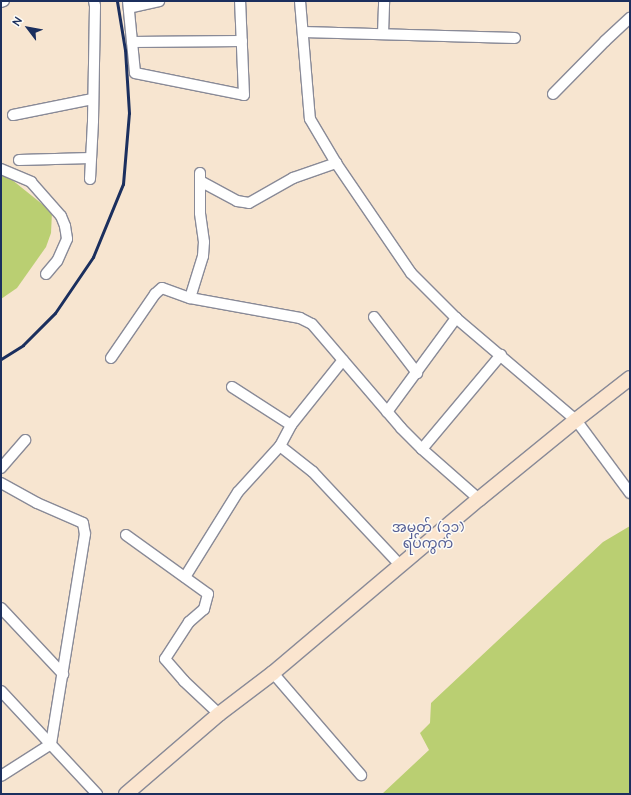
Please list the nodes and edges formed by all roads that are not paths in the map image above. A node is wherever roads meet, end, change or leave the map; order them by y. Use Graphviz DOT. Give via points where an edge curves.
graph roads {
  1 [pos="94,1"];
  2 [pos="159,1"];
  3 [pos="240,1"];
  4 [pos="300,1"];
  5 [pos="384,1"];
  6 [pos="129,4"];
  7 [pos="630,18"];
  8 [pos="303,32"];
  9 [pos="383,34"];
  10 [pos="515,38"];
  11 [pos="242,41"];
  12 [pos="132,42"];
  13 [pos="553,94"];
  14 [pos="92,99"];
  15 [pos="13,115"];
  16 [pos="91,158"];
  17 [pos="19,160"];
  18 [pos="336,163"];
  19 [pos="1,169"];
  20 [pos="90,179"];
  21 [pos="46,274"];
  22 [pos="190,298"];
  23 [pos="374,317"];
  24 [pos="456,318"];
  25 [pos="501,355"];
  26 [pos="111,358"];
  27 [pos="343,360"];
  28 [pos="417,373"];
  29 [pos="630,378"];
  30 [pos="232,387"];
  31 [pos="387,412"];
  32 [pos="576,420"];
  33 [pos="291,425"];
  34 [pos="26,440"];
  35 [pos="280,446"];
  36 [pos="422,449"];
  37 [pos="1,468"];
  38 [pos="1,483"];
  39 [pos="630,494"];
  40 [pos="479,500"];
  41 [pos="126,535"];
  42 [pos="400,565"];
  43 [pos="185,577"];
  44 [pos="1,608"];
  45 [pos="63,674"];
  46 [pos="273,674"];
  47 [pos="1,691"];
  48 [pos="219,714"];
  49 [pos="51,744"];
  50 [pos="361,775"];
  51 [pos="1,776"];
  52 [pos="96,794"];
  53 [pos="126,794"];
  1 -- 14 [label="street"];
  2 -- 6 [label="street"];
  3 -- 11 [label="street"];
  4 -- 8 [label="street"];
  5 -- 9 [label="street"];
  6 -- 12 [label="street"];
  7 -- 13 [label="street"];
  8 -- 9 [label="street"];
  8 -- 18 [label="street" via="310,119"];
  9 -- 10 [label="street"];
  11 -- 12 [label="street"];
  11 -- 12 [label="street" via="244,95 135,73"];
  14 -- 15 [label="street"];
  14 -- 16 [label="street"];
  16 -- 17 [label="street"];
  16 -- 20 [label="street"];
  18 -- 22 [label="street" via="293,178 249,203 238,201 200,177 203,256"];
  18 -- 24 [label="street" via="411,273"];
  19 -- 21 [label="street" via="32,182 61,216 67,231 64,245 57,261"];
  22 -- 26 [label="street" via="162,288 155,294"];
  22 -- 27 [label="street" via="300,318 312,324"];
  23 -- 28 [label="street"];
  24 -- 25 [label="street"];
  24 -- 28 [label="street"];
  25 -- 32 [label="street"];
  25 -- 36 [label="street"];
  27 -- 31 [label="street"];
  27 -- 33 [label="street"];
  28 -- 31 [label="street"];
  29 -- 32 [label="main road"];
  30 -- 33 [label="street"];
  31 -- 36 [label="street"];
  32 -- 39 [label="street"];
  32 -- 40 [label="main road"];
  33 -- 35 [label="street"];
  34 -- 37 [label="street"];
  35 -- 42 [label="street" via="313,472"];
  35 -- 43 [label="street" via="238,492"];
  36 -- 40 [label="street"];
  38 -- 45 [label="street" via="85,526 86,534"];
  40 -- 42 [label="main road"];
  41 -- 43 [label="street"];
  42 -- 46 [label="main road"];
  43 -- 48 [label="street" via="208,594 204,609 189,622 165,659"];
  44 -- 45 [label="street"];
  45 -- 49 [label="street"];
  46 -- 48 [label="main road"];
  46 -- 50 [label="street"];
  47 -- 49 [label="street"];
  48 -- 53 [label="main road"];
  49 -- 51 [label="street"];
  49 -- 52 [label="street"];
}
